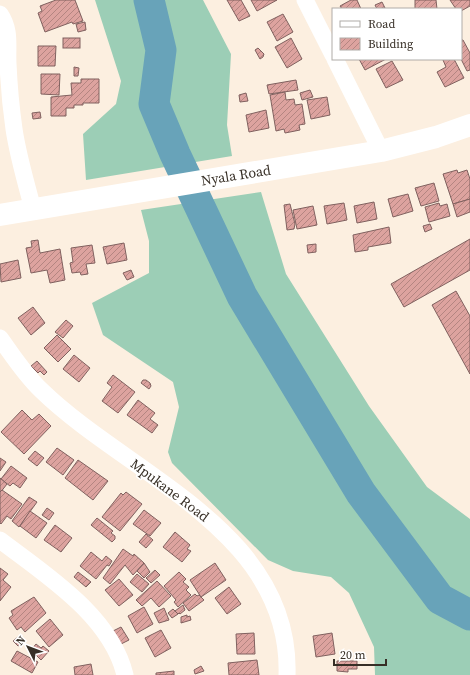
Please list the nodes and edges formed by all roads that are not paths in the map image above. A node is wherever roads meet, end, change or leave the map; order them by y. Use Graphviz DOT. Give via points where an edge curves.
graph roads {
  1 [pos="305,0"];
  2 [pos="0,14"];
  3 [pos="332,53"];
  4 [pos="336,60"];
  5 [pos="470,125"];
  6 [pos="381,151"];
  7 [pos="33,209"];
  8 [pos="0,215"];
  9 [pos="0,338"];
  10 [pos="0,540"];
  11 [pos="125,675"];
  12 [pos="287,675"];
  1 -- 3 [label="street"];
  2 -- 7 [label="street" via="8,33 14,128"];
  4 -- 6 [label="street"];
  5 -- 6 [label="street, Nyala Road"];
  6 -- 7 [label="street, Nyala Road"];
  7 -- 8 [label="street, Nyala Road"];
  9 -- 12 [label="street, Mpukane Road" via="40,390 193,506 238,547 261,580 279,616 288,657"];
  10 -- 11 [label="street" via="83,607 107,635 119,654"];
}
